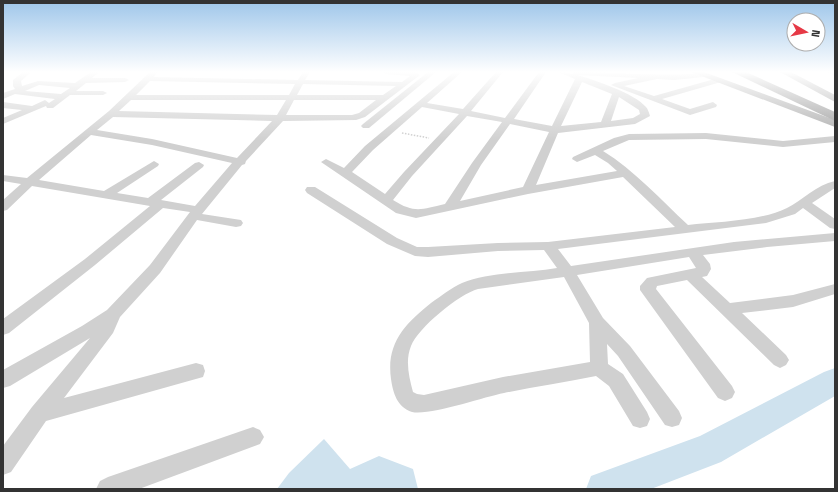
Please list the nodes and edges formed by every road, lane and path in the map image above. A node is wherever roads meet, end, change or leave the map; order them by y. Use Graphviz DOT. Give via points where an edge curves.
graph roads {
  1 [pos="66,95"];
  2 [pos="293,95"];
  3 [pos="387,95"];
  4 [pos="405,95"];
  5 [pos="431,95"];
  6 [pos="480,95"];
  7 [pos="527,95"];
  8 [pos="572,95"];
  9 [pos="614,95"];
  10 [pos="626,95"];
  11 [pos="638,95"];
  12 [pos="667,95"];
  13 [pos="758,95"];
  14 [pos="787,95"];
  15 [pos="798,95"];
  16 [pos="130,97"];
  17 [pos="292,98"];
  18 [pos="383,98"];
  19 [pos="653,99"];
  20 [pos="421,104"];
  21 [pos="3,105"];
  22 [pos="713,105"];
  23 [pos="31,108"];
  24 [pos="835,112"];
  25 [pos="465,113"];
  26 [pos="110,114"];
  27 [pos="835,117"];
  28 [pos="280,118"];
  29 [pos="5,119"];
  30 [pos="508,121"];
  31 [pos="835,124"];
  32 [pos="605,125"];
  33 [pos="366,126"];
  34 [pos="391,130"];
  35 [pos="554,130"];
  36 [pos="89,132"];
  37 [pos="835,139"];
  38 [pos="438,140"];
  39 [pos="596,151"];
  40 [pos="577,159"];
  41 [pos="241,162"];
  42 [pos="326,162"];
  43 [pos="154,164"];
  44 [pos="199,165"];
  45 [pos="345,173"];
  46 [pos="626,173"];
  47 [pos="3,178"];
  48 [pos="30,182"];
  49 [pos="835,184"];
  50 [pos="311,190"];
  51 [pos="528,190"];
  52 [pos="106,195"];
  53 [pos="386,201"];
  54 [pos="155,203"];
  55 [pos="804,203"];
  56 [pos="3,207"];
  57 [pos="449,208"];
  58 [pos="196,213"];
  59 [pos="236,223"];
  60 [pos="835,225"];
  61 [pos="686,230"];
  62 [pos="835,237"];
  63 [pos="548,246"];
  64 [pos="692,252"];
  65 [pos="568,272"];
  66 [pos="690,274"];
  67 [pos="835,289"];
  68 [pos="727,309"];
  69 [pos="113,314"];
  70 [pos="597,323"];
  71 [pos="3,328"];
  72 [pos="780,360"];
  73 [pos="599,368"];
  74 [pos="196,371"];
  75 [pos="3,380"];
  76 [pos="725,392"];
  77 [pos="39,414"];
  78 [pos="672,418"];
  79 [pos="640,419"];
  80 [pos="253,437"];
  81 [pos="3,464"];
  82 [pos="108,489"];
  1 -- 23 [label="street"];
  2 -- 17 [label="street"];
  3 -- 18 [label="street"];
  4 -- 33 [label="street"];
  5 -- 20 [label="street"];
  6 -- 25 [label="street"];
  7 -- 30 [label="street"];
  8 -- 35 [label="street"];
  9 -- 32 [label="street"];
  10 -- 32 [label="street" via="639,103 646,112 645,116 635,121"];
  11 -- 19 [label="street"];
  12 -- 19 [label="street"];
  13 -- 31 [label="main road"];
  14 -- 27 [label="highway"];
  15 -- 24 [label="highway"];
  16 -- 17 [label="street"];
  16 -- 26 [label="street"];
  17 -- 18 [label="street"];
  17 -- 28 [label="street"];
  18 -- 28 [label="street" via="358,117"];
  19 -- 22 [label="street" via="690,112"];
  20 -- 25 [label="street"];
  20 -- 34 [label="street"];
  21 -- 23 [label="street"];
  23 -- 29 [label="street"];
  25 -- 30 [label="street"];
  25 -- 38 [label="street"];
  26 -- 28 [label="street"];
  26 -- 36 [label="street"];
  28 -- 41 [label="street"];
  30 -- 35 [label="street"];
  30 -- 57 [label="street"];
  32 -- 35 [label="street"];
  34 -- 38 [label="path"];
  34 -- 45 [label="street"];
  35 -- 51 [label="street"];
  36 -- 41 [label="street" via="152,142"];
  36 -- 48 [label="street"];
  37 -- 39 [label="street" via="783,144 706,136 630,137"];
  38 -- 53 [label="street"];
  39 -- 40 [label="street"];
  39 -- 46 [label="street"];
  41 -- 58 [label="street"];
  42 -- 45 [label="street"];
  43 -- 52 [label="street"];
  44 -- 54 [label="street"];
  45 -- 53 [label="street"];
  46 -- 51 [label="street"];
  46 -- 61 [label="street"];
  47 -- 48 [label="street"];
  48 -- 52 [label="street"];
  48 -- 56 [label="street"];
  49 -- 55 [label="street"];
  50 -- 63 [label="street" via="392,241 415,251"];
  51 -- 57 [label="street"];
  52 -- 54 [label="street"];
  53 -- 57 [label="street" via="409,214 423,214"];
  54 -- 58 [label="street"];
  54 -- 71 [label="street" via="90,262"];
  55 -- 60 [label="street"];
  55 -- 61 [label="street" via="791,212 766,219"];
  58 -- 59 [label="street"];
  58 -- 69 [label="street" via="155,269"];
  61 -- 63 [label="street"];
  62 -- 64 [label="street" via="762,242"];
  63 -- 65 [label="street"];
  64 -- 65 [label="street"];
  64 -- 66 [label="street" via="703,264 704,269 702,272"];
  65 -- 70 [label="street"];
  65 -- 73 [label="street" via="491,281 468,287 450,297 406,336 400,351 399,377 405,398 413,403 433,403 503,385"];
  66 -- 68 [label="street"];
  66 -- 76 [label="street" via="652,282 648,290"];
  67 -- 68 [label="street" via="793,301"];
  68 -- 72 [label="street"];
  69 -- 75 [label="street"];
  69 -- 77 [label="street" via="107,328 91,350"];
  70 -- 73 [label="street"];
  70 -- 78 [label="street" via="624,352"];
  73 -- 79 [label="street" via="616,380"];
  74 -- 77 [label="street"];
  77 -- 81 [label="street"];
  80 -- 82 [label="street"];
}
